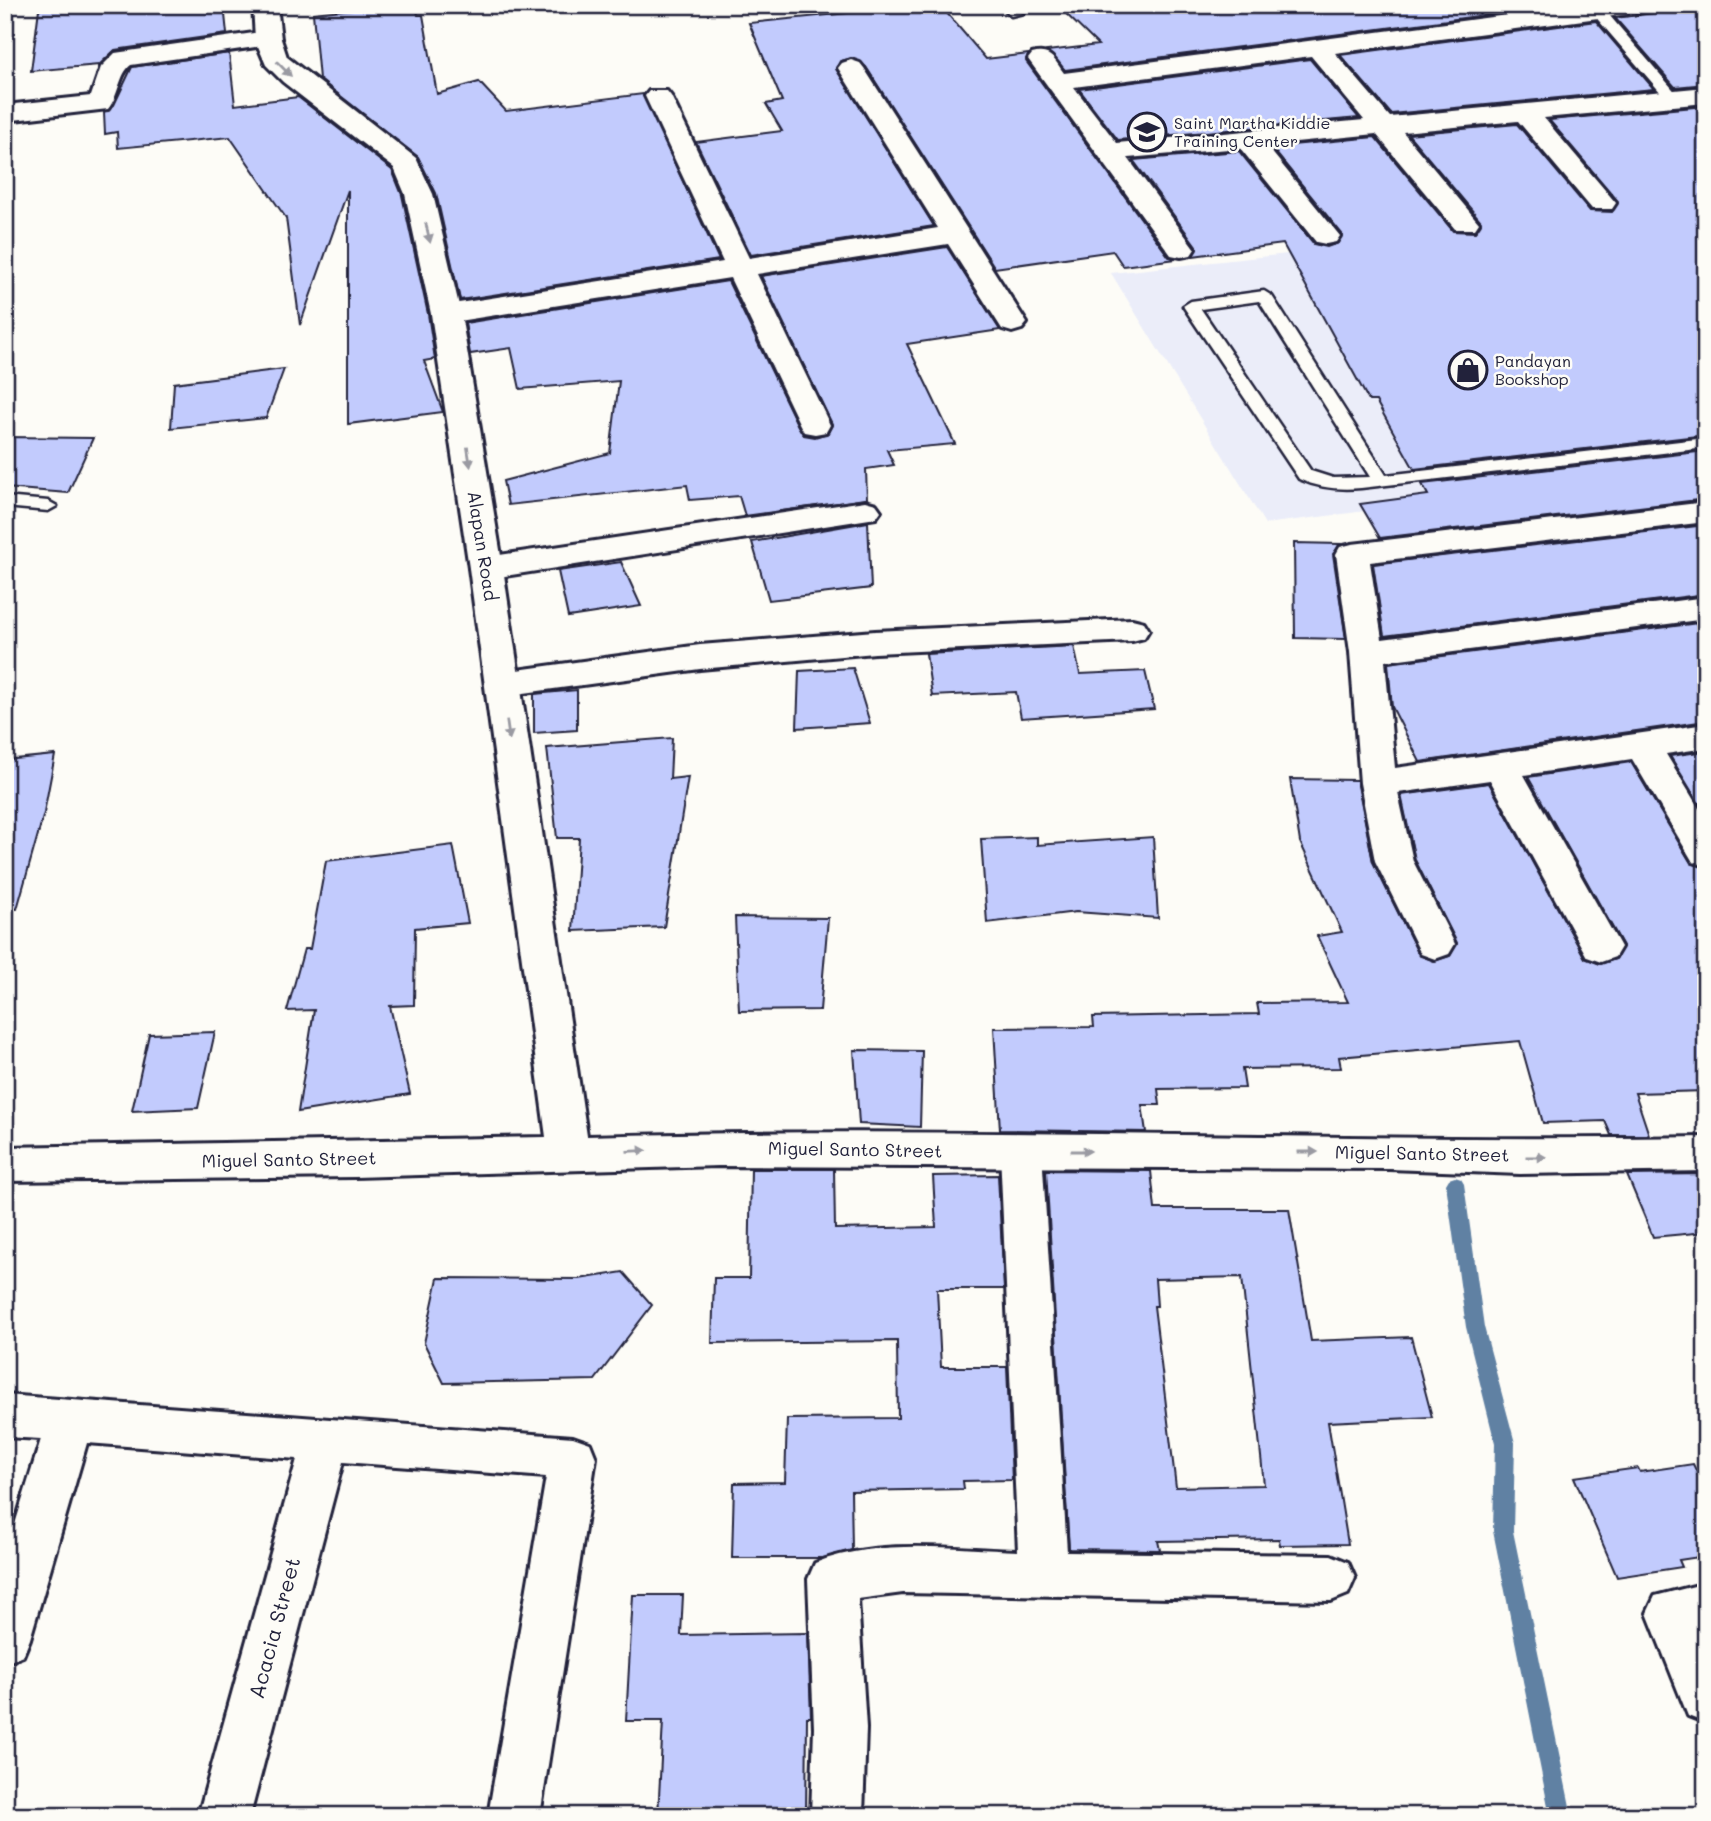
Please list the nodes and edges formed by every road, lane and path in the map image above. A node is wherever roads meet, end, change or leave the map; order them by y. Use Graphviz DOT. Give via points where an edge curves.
graph roads {
  1 [pos="265,5"];
  2 [pos="788,5"];
  3 [pos="858,5"];
  4 [pos="1643,5"];
  5 [pos="1598,11"];
  6 [pos="268,39"];
  7 [pos="1317,47"];
  8 [pos="1041,59"];
  9 [pos="850,68"];
  10 [pos="1058,81"];
  11 [pos="1706,95"];
  12 [pos="658,96"];
  13 [pos="1674,98"];
  14 [pos="1525,112"];
  15 [pos="5,113"];
  16 [pos="1385,126"];
  17 [pos="1247,139"];
  18 [pos="1110,152"];
  19 [pos="1602,203"];
  20 [pos="1465,223"];
  21 [pos="956,234"];
  22 [pos="1326,236"];
  23 [pos="1181,249"];
  24 [pos="742,269"];
  25 [pos="446,314"];
  26 [pos="1012,323"];
  27 [pos="815,425"];
  28 [pos="1706,443"];
  29 [pos="1381,481"];
  30 [pos="5,502"];
  31 [pos="48,506"];
  32 [pos="866,511"];
  33 [pos="1706,512"];
  34 [pos="486,568"];
  35 [pos="1706,608"];
  36 [pos="1132,630"];
  37 [pos="1367,652"];
  38 [pos="502,684"];
  39 [pos="1706,736"];
  40 [pos="1642,745"];
  41 [pos="1501,765"];
  42 [pos="1378,783"];
  43 [pos="1706,852"];
  44 [pos="1435,944"];
  45 [pos="1601,947"];
  46 [pos="1021,1152"];
  47 [pos="569,1154"];
  48 [pos="1706,1154"];
  49 [pos="5,1164"];
  50 [pos="5,1416"];
  51 [pos="70,1421"];
  52 [pos="325,1440"];
  53 [pos="1044,1575"];
  54 [pos="1331,1578"];
  55 [pos="1706,1606"];
  56 [pos="5,1639"];
  57 [pos="1706,1698"];
  58 [pos="224,1816"];
  59 [pos="514,1816"];
  60 [pos="837,1816"];
  1 -- 6 [label="street, Alapan Road"];
  2 -- 3 [label="lane"];
  4 -- 5 [label="street"];
  5 -- 7 [label="street"];
  5 -- 13 [label="lane"];
  6 -- 15 [label="street" via="124,58 112,67 99,103"];
  6 -- 25 [label="street, Alapan Road, one-way" via="275,60 292,77 406,164 419,194"];
  7 -- 10 [label="street"];
  7 -- 16 [label="street"];
  8 -- 10 [label="street"];
  9 -- 21 [label="street"];
  10 -- 18 [label="street"];
  11 -- 13 [label="street"];
  12 -- 24 [label="street"];
  13 -- 14 [label="street"];
  14 -- 16 [label="street"];
  14 -- 19 [label="street"];
  16 -- 17 [label="street"];
  16 -- 20 [label="street"];
  17 -- 18 [label="street"];
  17 -- 22 [label="street"];
  18 -- 23 [label="street"];
  21 -- 24 [label="street"];
  21 -- 26 [label="street"];
  24 -- 25 [label="street"];
  24 -- 27 [label="street"];
  25 -- 34 [label="street, Alapan Road, one-way"];
  28 -- 29 [label="lane"];
  29 -- 29 [label="lane" via="1265,296 1191,306 1305,475 1341,485"];
  30 -- 31 [label="lane"];
  32 -- 34 [label="street"];
  33 -- 37 [label="street" via="1352,554"];
  34 -- 38 [label="street, Alapan Road"];
  35 -- 37 [label="street"];
  36 -- 38 [label="street" via="848,644 699,657"];
  37 -- 42 [label="street"];
  38 -- 47 [label="street, Alapan Road, one-way"];
  39 -- 40 [label="street"];
  40 -- 41 [label="street"];
  40 -- 43 [label="street"];
  41 -- 42 [label="street"];
  41 -- 45 [label="street"];
  42 -- 44 [label="street" via="1394,861"];
  47 -- 46 [label="street, Miguel Santo Street, one-way" via="719,1149"];
  46 -- 48 [label="street, Miguel Santo Street, one-way" via="1377,1152 1520,1157"];
  46 -- 53 [label="street"];
  47 -- 49 [label="street, Miguel Santo Street"];
  50 -- 51 [label="street"];
  51 -- 52 [label="street"];
  51 -- 56 [label="street"];
  52 -- 58 [label="street, Acacia Street"];
  52 -- 59 [label="street" via="573,1458"];
  53 -- 54 [label="street"];
  53 -- 60 [label="street" via="903,1570 831,1579 840,1728"];
  55 -- 57 [label="street" via="1672,1613"];
}
